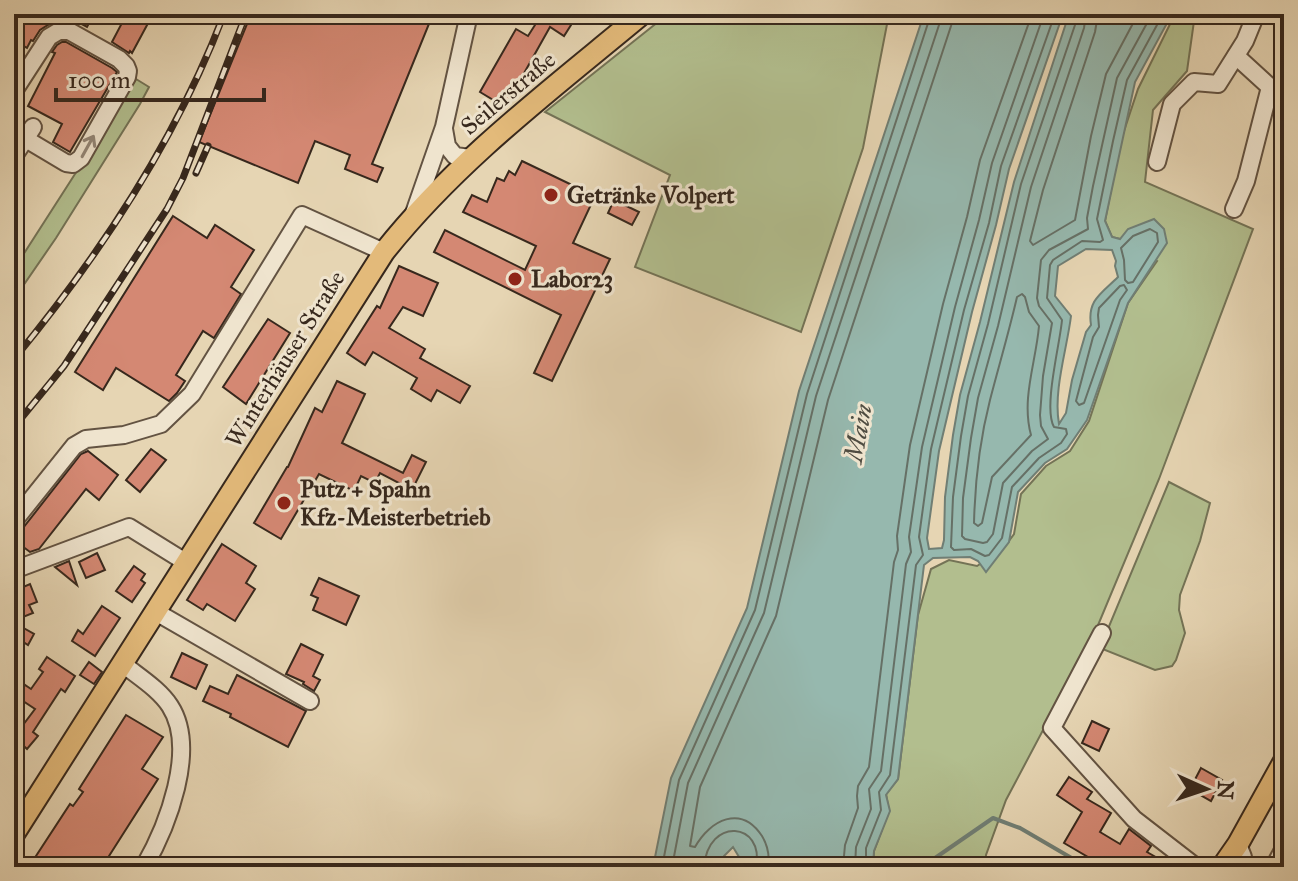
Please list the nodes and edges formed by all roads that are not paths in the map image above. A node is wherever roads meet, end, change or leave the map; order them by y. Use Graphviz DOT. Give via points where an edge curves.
graph roads {
  1 [pos="469,14"];
  2 [pos="642,14"];
  3 [pos="1256,14"];
  4 [pos="1236,56"];
  5 [pos="14,91"];
  6 [pos="444,127"];
  7 [pos="24,133"];
  8 [pos="14,156"];
  9 [pos="470,158"];
  10 [pos="1157,162"];
  11 [pos="1234,209"];
  12 [pos="412,217"];
  13 [pos="384,252"];
  14 [pos="14,521"];
  15 [pos="187,563"];
  16 [pos="14,570"];
  17 [pos="156,612"];
  18 [pos="1102,633"];
  19 [pos="123,664"];
  20 [pos="310,701"];
  21 [pos="1284,761"];
  22 [pos="14,834"];
  23 [pos="1238,844"];
  24 [pos="1284,848"];
  25 [pos="144,867"];
  26 [pos="1196,867"];
  27 [pos="1222,867"];
  28 [pos="1241,867"];
  29 [pos="1274,867"];
  1 -- 6 [label="street, Winterhäuser Straße"];
  2 -- 9 [label="main road, Seilerstraße"];
  3 -- 4 [label="street"];
  4 -- 10 [label="street" via="1218,84 1194,82 1172,104"];
  4 -- 11 [label="street" via="1270,87"];
  7 -- 5 [label="street, one-way" via="73,164 128,71 119,59 69,31 59,31 49,37"];
  6 -- 9 [label="street" via="455,156"];
  6 -- 12 [label="street, Winterhäuser Straße"];
  7 -- 8 [label="street"];
  9 -- 12 [label="main road, Seilerstraße"];
  12 -- 13 [label="main road, Winterhäuser Straße"];
  13 -- 14 [label="street" via="302,215 192,394 161,424 74,446"];
  13 -- 15 [label="main road, Winterhäuser Straße"];
  15 -- 16 [label="street" via="129,527"];
  15 -- 17 [label="main road, Winterhäuser Straße"];
  17 -- 19 [label="main road, Winterhäuser Straße"];
  17 -- 20 [label="street"];
  18 -- 26 [label="street" via="1052,728 1134,819"];
  19 -- 22 [label="main road, Winterhäuser Straße"];
  19 -- 25 [label="street" via="164,698 176,718 181,743 168,815"];
  21 -- 23 [label="main road"];
  23 -- 27 [label="main road"];
  23 -- 28 [label="street"];
  24 -- 29 [label="street"];
}
